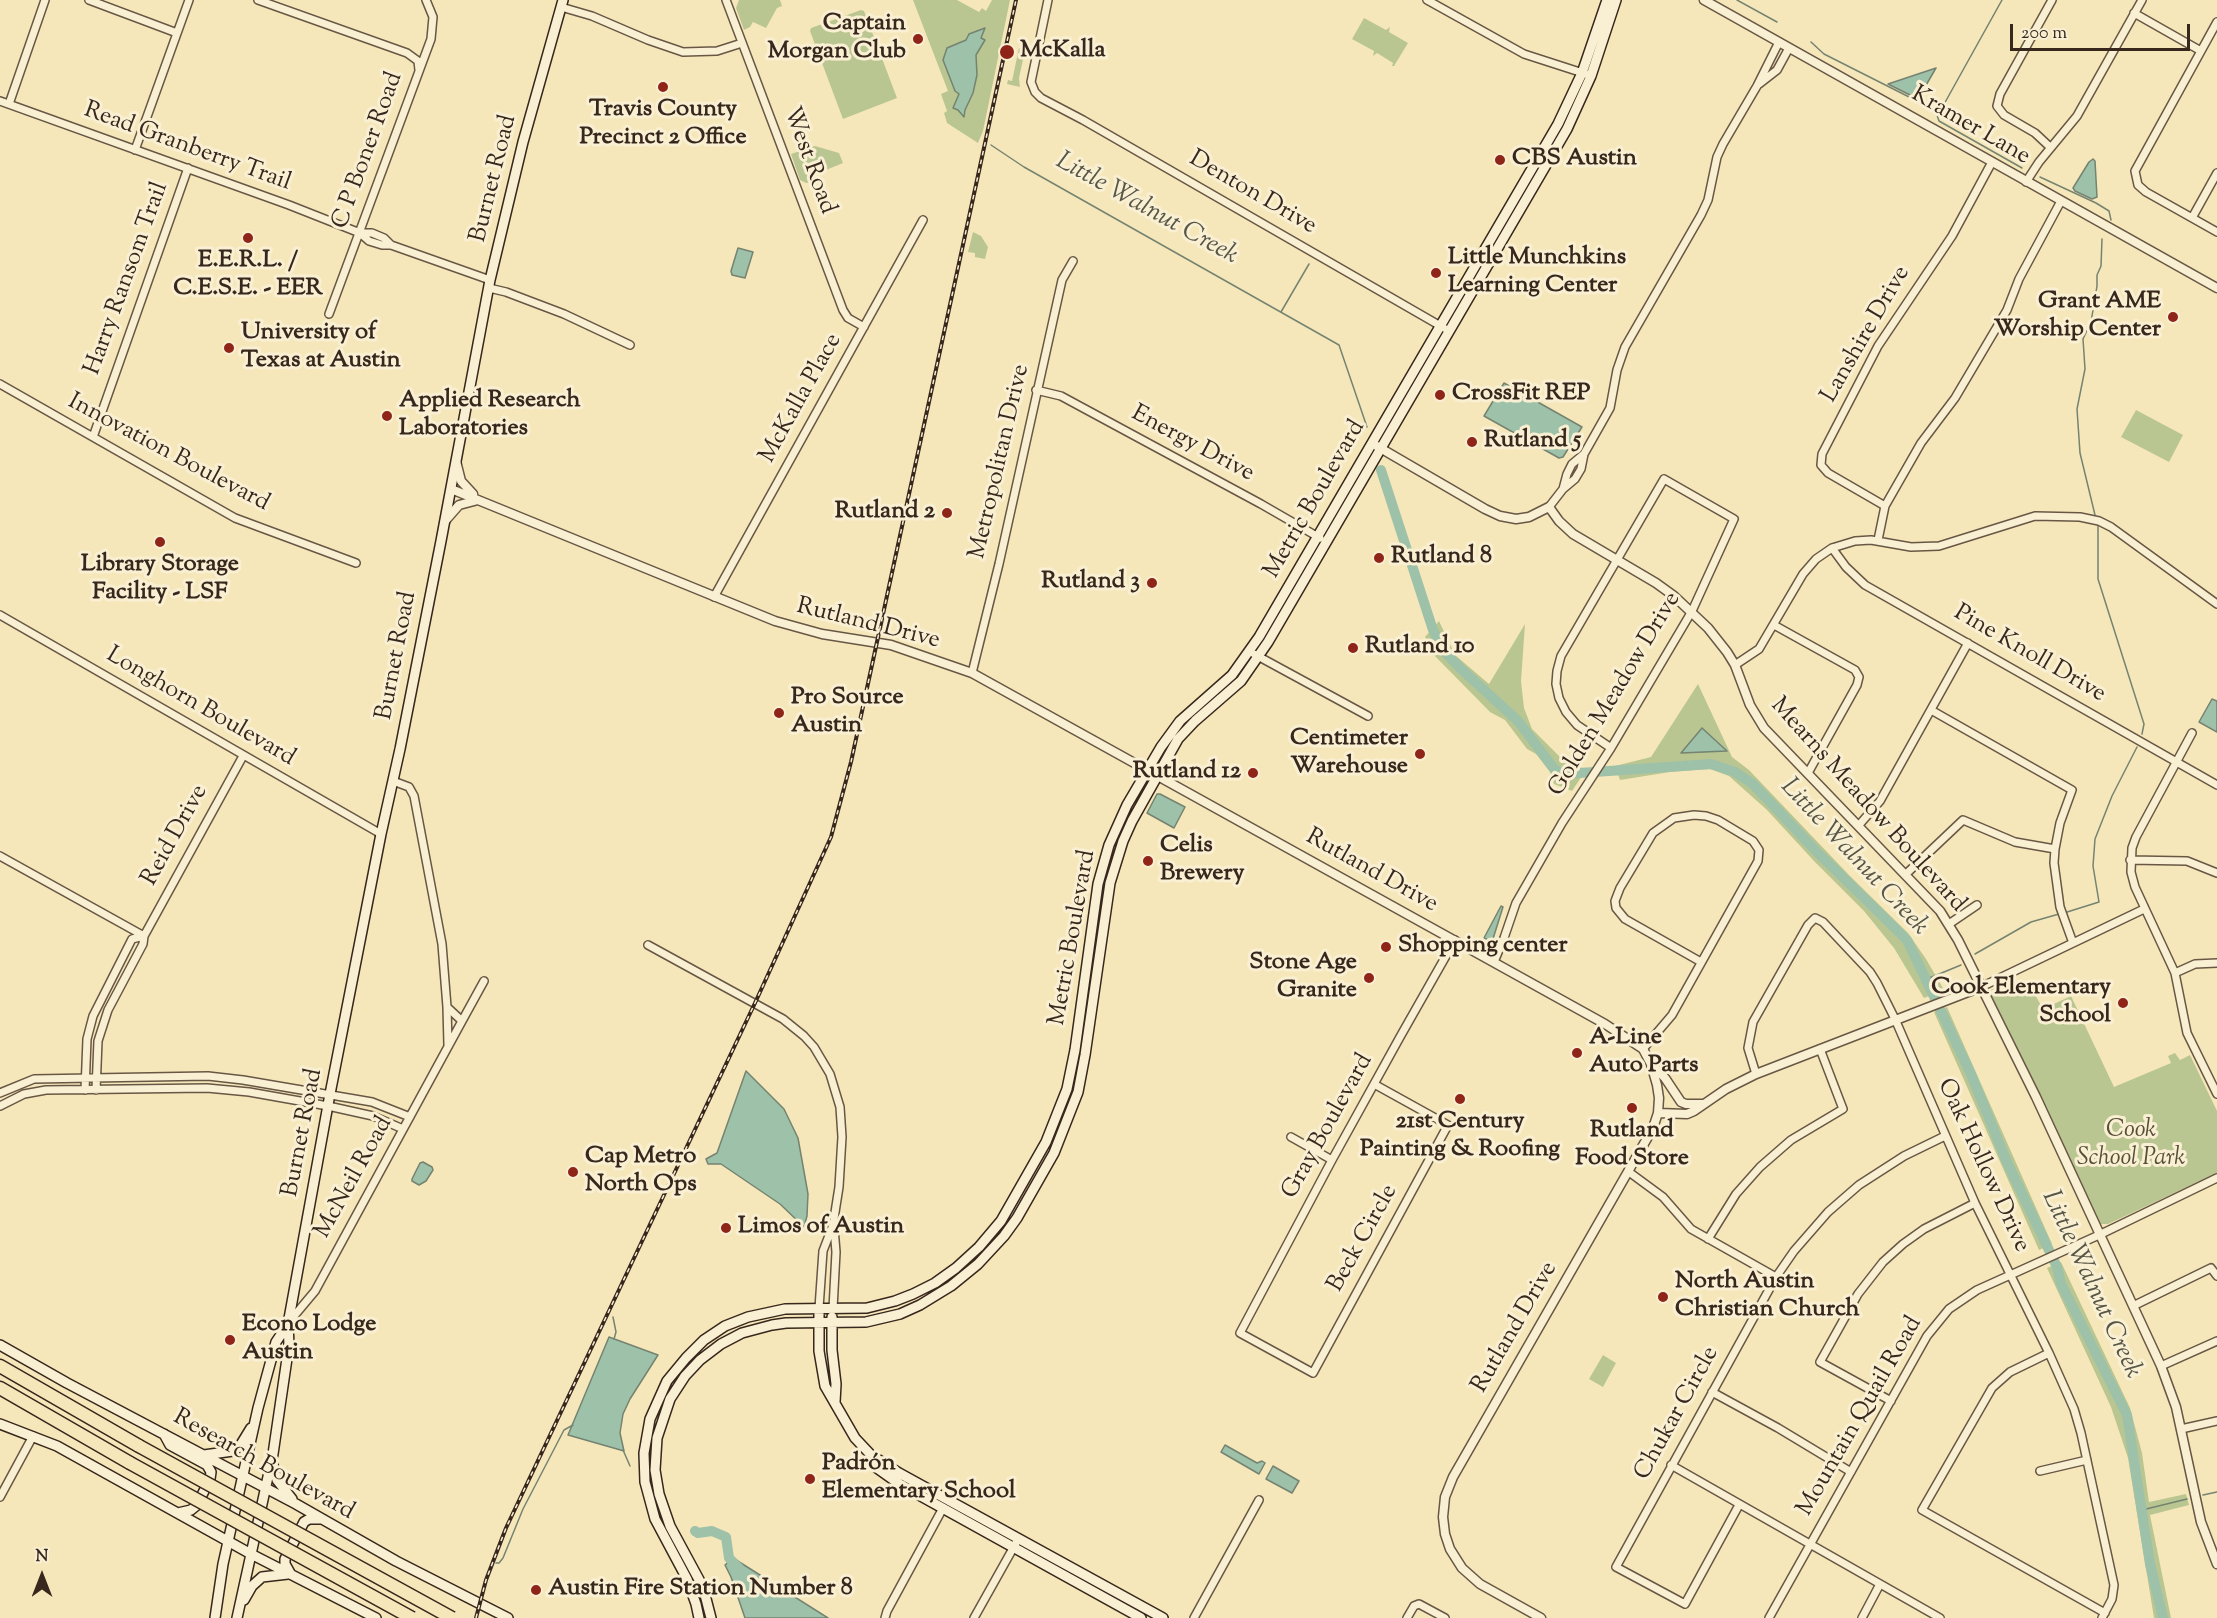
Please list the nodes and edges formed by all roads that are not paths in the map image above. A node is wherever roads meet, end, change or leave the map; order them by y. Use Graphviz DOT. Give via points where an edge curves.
graph roads {
  1 [pos="45,0"];
  2 [pos="89,0"];
  3 [pos="189,0"];
  4 [pos="258,0"];
  5 [pos="426,0"];
  6 [pos="727,0"];
  7 [pos="1048,0"];
  8 [pos="1427,0"];
  9 [pos="1606,0"];
  10 [pos="1616,0"];
  11 [pos="1704,0"];
  12 [pos="2052,0"];
  13 [pos="2142,0"];
  14 [pos="562,3"];
  15 [pos="2134,13"];
  16 [pos="2217,22"];
  17 [pos="177,33"];
  18 [pos="742,42"];
  19 [pos="1779,42"];
  20 [pos="1789,48"];
  21 [pos="2200,51"];
  22 [pos="419,70"];
  23 [pos="1587,75"];
  24 [pos="1757,86"];
  25 [pos="0,101"];
  26 [pos="9,104"];
  27 [pos="2050,147"];
  28 [pos="135,150"];
  29 [pos="1992,162"];
  30 [pos="188,168"];
  31 [pos="2217,173"];
  32 [pos="2026,182"];
  33 [pos="2061,201"];
  34 [pos="2192,218"];
  35 [pos="923,220"];
  36 [pos="2217,232"];
  37 [pos="360,233"];
  38 [pos="1073,261"];
  39 [pos="489,284"];
  40 [pos="2217,288"];
  41 [pos="329,314"];
  42 [pos="864,327"];
  43 [pos="1445,328"];
  44 [pos="630,345"];
  45 [pos="0,384"];
  46 [pos="1036,390"];
  47 [pos="93,437"];
  48 [pos="1377,445"];
  49 [pos="456,461"];
  50 [pos="451,489"];
  51 [pos="480,500"];
  52 [pos="1549,507"];
  53 [pos="1885,507"];
  54 [pos="444,521"];
  55 [pos="1322,539"];
  56 [pos="1878,540"];
  57 [pos="1832,548"];
  58 [pos="1617,559"];
  59 [pos="356,563"];
  60 [pos="714,597"];
  61 [pos="2217,604"];
  62 [pos="1692,611"];
  63 [pos="0,615"];
  64 [pos="1774,625"];
  65 [pos="1968,643"];
  66 [pos="1255,654"];
  67 [pos="1735,665"];
  68 [pos="1235,672"];
  69 [pos="972,673"];
  70 [pos="1243,679"];
  71 [pos="1931,710"];
  72 [pos="1368,716"];
  73 [pos="2192,733"];
  74 [pos="1611,748"];
  75 [pos="243,756"];
  76 [pos="2176,762"];
  77 [pos="1147,770"];
  78 [pos="1808,773"];
  79 [pos="1156,775"];
  80 [pos="393,781"];
  81 [pos="2217,785"];
  82 [pos="1859,825"];
  83 [pos="381,834"];
  84 [pos="2055,849"];
  85 [pos="0,857"];
  86 [pos="2130,860"];
  87 [pos="2217,873"];
  88 [pos="1906,874"];
  89 [pos="1095,898"];
  90 [pos="1107,900"];
  91 [pos="1977,905"];
  92 [pos="2144,909"];
  93 [pos="1949,924"];
  94 [pos="144,936"];
  95 [pos="1455,940"];
  96 [pos="2073,943"];
  97 [pos="648,945"];
  98 [pos="1494,962"];
  99 [pos="1701,962"];
  100 [pos="2217,963"];
  101 [pos="2175,973"];
  102 [pos="484,981"];
  103 [pos="1981,987"];
  104 [pos="447,1007"];
  105 [pos="1895,1019"];
  106 [pos="462,1020"];
  107 [pos="448,1045"];
  108 [pos="1643,1049"];
  109 [pos="1820,1049"];
  110 [pos="1651,1064"];
  111 [pos="1756,1074"];
  112 [pos="85,1078"];
  113 [pos="96,1078"];
  114 [pos="2215,1082"];
  115 [pos="1374,1084"];
  116 [pos="85,1090"];
  117 [pos="96,1090"];
  118 [pos="0,1093"];
  119 [pos="330,1094"];
  120 [pos="2217,1094"];
  121 [pos="1065,1097"];
  122 [pos="1075,1100"];
  123 [pos="1705,1103"];
  124 [pos="0,1106"];
  125 [pos="328,1106"];
  126 [pos="1658,1113"];
  127 [pos="410,1117"];
  128 [pos="404,1129"];
  129 [pos="1945,1136"];
  130 [pos="1291,1137"];
  131 [pos="1332,1160"];
  132 [pos="1629,1172"];
  133 [pos="2217,1178"];
  134 [pos="1975,1203"];
  135 [pos="833,1225"];
  136 [pos="2099,1235"];
  137 [pos="1708,1239"];
  138 [pos="982,1244"];
  139 [pos="990,1252"];
  140 [pos="2010,1274"];
  141 [pos="2217,1276"];
  142 [pos="1776,1277"];
  143 [pos="2133,1306"];
  144 [pos="819,1308"];
  145 [pos="833,1309"];
  146 [pos="819,1323"];
  147 [pos="832,1323"];
  148 [pos="288,1324"];
  149 [pos="1240,1333"];
  150 [pos="2217,1341"];
  151 [pos="0,1345"];
  152 [pos="692,1351"];
  153 [pos="2049,1353"];
  154 [pos="700,1360"];
  155 [pos="0,1366"];
  156 [pos="2161,1366"];
  157 [pos="0,1388"];
  158 [pos="1712,1392"];
  159 [pos="0,1399"];
  160 [pos="835,1401"];
  161 [pos="1891,1401"];
  162 [pos="53,1419"];
  163 [pos="255,1421"];
  164 [pos="2217,1421"];
  165 [pos="0,1424"];
  166 [pos="2181,1429"];
  167 [pos="164,1434"];
  168 [pos="33,1436"];
  169 [pos="204,1456"];
  170 [pos="2086,1460"];
  171 [pos="272,1461"];
  172 [pos="1671,1465"];
  173 [pos="2040,1471"];
  174 [pos="1851,1472"];
  175 [pos="244,1476"];
  176 [pos="657,1481"];
  177 [pos="645,1482"];
  178 [pos="267,1488"];
  179 [pos="918,1489"];
  180 [pos="0,1497"];
  181 [pos="1259,1500"];
  182 [pos="296,1504"];
  183 [pos="1739,1505"];
  184 [pos="943,1508"];
  185 [pos="664,1510"];
  186 [pos="178,1513"];
  187 [pos="653,1514"];
  188 [pos="322,1519"];
  189 [pos="1018,1538"];
  190 [pos="228,1542"];
  191 [pos="1810,1545"];
  192 [pos="2213,1545"];
  193 [pos="1013,1548"];
  194 [pos="251,1554"];
  195 [pos="2217,1564"];
  196 [pos="291,1574"];
  197 [pos="1880,1584"];
  198 [pos="240,1607"];
  199 [pos="2104,1615"];
  200 [pos="215,1618"];
  201 [pos="237,1618"];
  202 [pos="376,1618"];
  203 [pos="411,1618"];
  204 [pos="452,1618"];
  205 [pos="508,1618"];
  206 [pos="699,1618"];
  207 [pos="711,1618"];
  208 [pos="885,1618"];
  209 [pos="974,1618"];
  210 [pos="1141,1618"];
  211 [pos="1163,1618"];
  212 [pos="1194,1618"];
  213 [pos="1407,1618"];
  214 [pos="1445,1618"];
  215 [pos="1541,1618"];
  216 [pos="1769,1618"];
  217 [pos="1862,1618"];
  218 [pos="1940,1618"];
  1 -- 26 [label="street"];
  2 -- 17 [label="street"];
  3 -- 17 [label="street"];
  4 -- 22 [label="street" via="407,53 418,61"];
  5 -- 22 [label="street, C P Boner Road" via="433,17 431,39"];
  6 -- 18 [label="street, West Road"];
  7 -- 43 [label="street, Denton Drive" via="1031,82 1041,98"];
  8 -- 23 [label="street" via="1524,54"];
  9 -- 23 [label="main road, Metric Boulevard"];
  10 -- 23 [label="main road, Metric Boulevard"];
  11 -- 19 [label="street, Kramer Lane"];
  12 -- 27 [label="street" via="1997,106"];
  13 -- 15 [label="street"];
  14 -- 18 [label="street" via="683,52 717,51"];
  14 -- 39 [label="main road, Burnet Road"];
  15 -- 21 [label="street"];
  15 -- 27 [label="street" via="2077,116"];
  16 -- 21 [label="street"];
  17 -- 28 [label="street"];
  18 -- 42 [label="street, West Road" via="843,310 848,318"];
  19 -- 20 [label="street, Kramer Lane"];
  19 -- 24 [label="street"];
  20 -- 24 [label="street" via="1777,70"];
  20 -- 29 [label="street, Kramer Lane"];
  21 -- 34 [label="street" via="2135,171 2138,185 2146,192"];
  22 -- 37 [label="street, C P Boner Road"];
  23 -- 43 [label="main road, Metric Boulevard" via="1567,129"];
  24 -- 52 [label="street" via="1717,157 1701,215 1625,346 1610,408"];
  25 -- 26 [label="street, Read Granberry Trail"];
  26 -- 28 [label="street, Read Granberry Trail"];
  27 -- 32 [label="street"];
  28 -- 30 [label="street, Read Granberry Trail"];
  29 -- 32 [label="street, Kramer Lane"];
  29 -- 53 [label="street, Lanshire Drive" via="1952,236 1878,346 1822,454 1821,465 1828,473"];
  30 -- 37 [label="street, Read Granberry Trail"];
  30 -- 47 [label="street, Harry Ransom Trail"];
  31 -- 34 [label="street"];
  32 -- 33 [label="street, Kramer Lane"];
  33 -- 40 [label="street, Kramer Lane"];
  33 -- 53 [label="street" via="2019,279 2007,310 1955,398 1921,443"];
  34 -- 36 [label="street"];
  35 -- 42 [label="street, McKalla Place"];
  37 -- 39 [label="street, Read Granberry Trail" via="369,241 391,245"];
  37 -- 41 [label="street, C P Boner Road"];
  38 -- 46 [label="street, Metropolitan Drive" via="1062,280"];
  39 -- 44 [label="street, Read Granberry Trail"];
  39 -- 49 [label="main road, Burnet Road"];
  42 -- 60 [label="street, McKalla Place"];
  43 -- 48 [label="main road, Metric Boulevard"];
  45 -- 47 [label="street, Innovation Boulevard"];
  46 -- 55 [label="street, Energy Drive" via="1061,396"];
  46 -- 69 [label="street, Metropolitan Drive"];
  47 -- 59 [label="street, Innovation Boulevard" via="235,518"];
  48 -- 52 [label="street" via="1500,516 1528,517"];
  48 -- 55 [label="main road, Metric Boulevard"];
  49 -- 50 [label="main road, Burnet Road"];
  49 -- 51 [label="street" via="464,486"];
  50 -- 51 [label="street, Rutland Drive"];
  50 -- 54 [label="main road, Burnet Road"];
  51 -- 54 [label="street" via="459,505"];
  51 -- 60 [label="street, Rutland Drive"];
  52 -- 58 [label="street, Mearns Meadow Boulevard" via="1573,534"];
  53 -- 56 [label="street"];
  54 -- 80 [label="main road, Burnet Road"];
  55 -- 66 [label="main road, Metric Boulevard"];
  56 -- 57 [label="street"];
  56 -- 61 [label="street" via="1911,547 1939,546 2035,516 2080,517 2111,527"];
  57 -- 64 [label="street" via="1803,573"];
  57 -- 65 [label="street, Pine Knoll Drive" via="1865,585"];
  58 -- 62 [label="street, Mearns Meadow Boulevard"];
  58 -- 62 [label="street, Golden Meadow Drive" via="1664,479 1734,519"];
  58 -- 74 [label="street" via="1562,656 1556,684 1566,712 1577,725"];
  60 -- 69 [label="street, Rutland Drive" via="789,626 891,645"];
  62 -- 67 [label="street, Mearns Meadow Boulevard"];
  62 -- 74 [label="street, Golden Meadow Drive"];
  63 -- 75 [label="street, Longhorn Boulevard"];
  64 -- 67 [label="street" via="1759,649"];
  64 -- 78 [label="street" via="1855,670 1859,677"];
  65 -- 71 [label="street"];
  65 -- 76 [label="street, Pine Knoll Drive"];
  66 -- 68 [label="main road, Metric Boulevard"];
  66 -- 70 [label="main road, Metric Boulevard"];
  66 -- 72 [label="street"];
  67 -- 78 [label="street, Mearns Meadow Boulevard" via="1750,705 1764,728"];
  68 -- 70 [label="main road"];
  68 -- 77 [label="main road, Metric Boulevard" via="1180,721"];
  69 -- 77 [label="street, Rutland Drive"];
  70 -- 79 [label="main road, Metric Boulevard" via="1187,728"];
  71 -- 82 [label="street" via="1880,801"];
  71 -- 84 [label="street" via="2072,790"];
  73 -- 76 [label="street"];
  74 -- 98 [label="street, Golden Meadow Drive" via="1516,903"];
  75 -- 83 [label="street, Longhorn Boulevard"];
  75 -- 94 [label="street, Reid Drive"];
  76 -- 81 [label="street, Pine Knoll Drive"];
  76 -- 86 [label="street" via="2136,837"];
  77 -- 79 [label="street, Rutland Drive"];
  77 -- 89 [label="main road, Metric Boulevard" via="1113,834"];
  78 -- 82 [label="street, Mearns Meadow Boulevard"];
  79 -- 90 [label="main road, Metric Boulevard" via="1123,841"];
  79 -- 95 [label="street, Rutland Drive"];
  80 -- 83 [label="main road, Burnet Road"];
  80 -- 104 [label="street, McNeil Road" via="409,787 414,796 442,944"];
  82 -- 88 [label="street, Mearns Meadow Boulevard"];
  83 -- 119 [label="main road, Burnet Road"];
  84 -- 88 [label="street" via="2015,842 1963,820"];
  84 -- 96 [label="street" via="2061,911"];
  85 -- 94 [label="street"];
  86 -- 87 [label="street" via="2187,861"];
  86 -- 92 [label="street" via="2132,879"];
  88 -- 93 [label="street, Mearns Meadow Boulevard"];
  89 -- 90 [label="main road"];
  89 -- 121 [label="main road, Metric Boulevard"];
  90 -- 122 [label="main road, Metric Boulevard"];
  91 -- 93 [label="street"];
  92 -- 96 [label="street"];
  92 -- 101 [label="street"];
  93 -- 103 [label="street, Mearns Meadow Boulevard"];
  94 -- 112 [label="street, Reid Drive" via="132,939 93,1016 87,1039"];
  94 -- 113 [label="street, Reid Drive" via="104,1020 98,1041"];
  95 -- 98 [label="street, Rutland Drive"];
  95 -- 115 [label="street, Gray Boulevard"];
  96 -- 103 [label="street"];
  97 -- 135 [label="street" via="783,1019 822,1058 836,1090 842,1124"];
  98 -- 108 [label="street, Rutland Drive"];
  99 -- 99 [label="street" via="1758,861 1759,850 1753,841 1718,820 1694,815 1674,819 1653,833 1617,894 1616,908 1625,919"];
  99 -- 108 [label="street" via="1672,1015"];
  100 -- 101 [label="street" via="2195,964"];
  101 -- 114 [label="street" via="2184,1024"];
  102 -- 106 [label="street, McNeil Road"];
  103 -- 105 [label="street"];
  103 -- 136 [label="street, Mearns Meadow Boulevard"];
  104 -- 106 [label="street"];
  104 -- 107 [label="street, McNeil Road"];
  105 -- 109 [label="street"];
  105 -- 111 [label="street, Oak Hollow Drive" via="1870,972 1824,922 1815,918 1753,1022 1748,1048"];
  105 -- 129 [label="street, Oak Hollow Drive"];
  106 -- 107 [label="street, McNeil Road"];
  107 -- 127 [label="street, McNeil Road"];
  108 -- 110 [label="street, Rutland Drive"];
  109 -- 111 [label="street"];
  109 -- 137 [label="street" via="1843,1109 1791,1140 1760,1167 1731,1202"];
  110 -- 123 [label="street" via="1681,1102"];
  110 -- 126 [label="street, Rutland Drive" via="1658,1085"];
  111 -- 123 [label="street"];
  112 -- 113 [label="street"];
  112 -- 116 [label="street, Reid Drive"];
  112 -- 118 [label="street" via="34,1079"];
  113 -- 117 [label="street, Reid Drive"];
  113 -- 119 [label="street" via="218,1077"];
  114 -- 120 [label="street"];
  115 -- 131 [label="street, Gray Boulevard"];
  115 -- 149 [label="street, Beck Circle" via="1448,1125 1312,1373"];
  116 -- 117 [label="street"];
  116 -- 124 [label="street" via="34,1091"];
  117 -- 125 [label="street" via="207,1088"];
  119 -- 125 [label="main road, Burnet Road"];
  119 -- 127 [label="street" via="379,1103"];
  121 -- 122 [label="main road"];
  121 -- 138 [label="main road, Metric Boulevard" via="1053,1129 1014,1201"];
  122 -- 139 [label="main road, Metric Boulevard" via="1054,1153 1028,1200"];
  123 -- 126 [label="street" via="1687,1114"];
  125 -- 128 [label="street" via="373,1116"];
  125 -- 148 [label="main road, Burnet Road"];
  126 -- 132 [label="street, Rutland Drive"];
  127 -- 128 [label="street, McNeil Road"];
  128 -- 148 [label="street, McNeil Road" via="315,1291"];
  129 -- 134 [label="street, Oak Hollow Drive"];
  129 -- 142 [label="street, Chukar Circle" via="1885,1167 1844,1197 1810,1232"];
  130 -- 131 [label="street"];
  131 -- 149 [label="street, Gray Boulevard"];
  132 -- 137 [label="street" via="1664,1197 1691,1229"];
  132 -- 215 [label="street, Rutland Drive" via="1445,1497 1445,1534 1462,1568 1480,1584"];
  133 -- 136 [label="street, Mountain Quail Road"];
  134 -- 140 [label="street, Oak Hollow Drive"];
  134 -- 161 [label="street" via="1924,1229 1883,1262 1858,1294 1820,1362"];
  135 -- 144 [label="street" via="823,1251"];
  135 -- 145 [label="street"];
  136 -- 140 [label="street, Mountain Quail Road"];
  136 -- 143 [label="street, Mearns Meadow Boulevard"];
  137 -- 142 [label="street"];
  138 -- 139 [label="main road"];
  138 -- 145 [label="main road, Metric Boulevard" via="956,1268 913,1294 867,1308"];
  139 -- 147 [label="main road, Metric Boulevard" via="951,1286 910,1310 866,1322"];
  140 -- 153 [label="street, Oak Hollow Drive"];
  140 -- 161 [label="street, Mountain Quail Road" via="1968,1295 1941,1317"];
  141 -- 143 [label="street" via="2211,1268"];
  142 -- 158 [label="street, Chukar Circle"];
  143 -- 156 [label="street, Mearns Meadow Boulevard"];
  144 -- 145 [label="main road, Metric Boulevard"];
  144 -- 146 [label="main road"];
  144 -- 152 [label="main road, Metric Boulevard" via="785,1309 748,1317 720,1330"];
  145 -- 147 [label="main road"];
  146 -- 147 [label="main road, Metric Boulevard"];
  146 -- 154 [label="main road, Metric Boulevard" via="772,1324 742,1333"];
  146 -- 160 [label="main road" via="820,1367 825,1386 830,1388"];
  147 -- 160 [label="main road"];
  148 -- 163 [label="main road, Burnet Road" via="276,1342"];
  148 -- 171 [label="main road, Burnet Road" via="289,1345"];
  150 -- 156 [label="street"];
  151 -- 167 [label="main road, Research Boulevard"];
  152 -- 154 [label="main road"];
  152 -- 177 [label="main road, Metric Boulevard" via="667,1381 655,1406 645,1445"];
  153 -- 170 [label="street, Oak Hollow Drive" via="2078,1420"];
  153 -- 199 [label="street" via="2010,1372 1992,1388 1922,1510"];
  154 -- 176 [label="main road, Metric Boulevard" via="676,1388 665,1412 655,1454"];
  155 -- 204 [label="highway, bridge"];
  156 -- 166 [label="street, Mearns Meadow Boulevard"];
  157 -- 162 [label="highway"];
  158 -- 172 [label="street, Chukar Circle"];
  158 -- 174 [label="street"];
  159 -- 162 [label="highway"];
  160 -- 179 [label="main road" via="855,1438 871,1455"];
  161 -- 174 [label="street, Mountain Quail Road"];
  162 -- 203 [label="highway, bridge"];
  163 -- 169 [label="main road" via="234,1451"];
  163 -- 175 [label="main road, Burnet Road"];
  164 -- 166 [label="street"];
  165 -- 168 [label="main road"];
  166 -- 192 [label="street, Mearns Meadow Boulevard" via="2201,1522"];
  167 -- 169 [label="main road, Research Boulevard"];
  167 -- 186 [label="main road" via="170,1445 207,1465 211,1472 197,1505"];
  168 -- 180 [label="street"];
  168 -- 186 [label="main road"];
  169 -- 175 [label="main road, Research Boulevard"];
  170 -- 173 [label="street"];
  170 -- 199 [label="street, Oak Hollow Drive" via="2114,1585"];
  171 -- 178 [label="main road, Burnet Road"];
  171 -- 182 [label="main road" via="277,1480"];
  172 -- 183 [label="street"];
  172 -- 183 [label="street, Chukar Circle" via="1616,1567 1685,1604"];
  174 -- 191 [label="street, Mountain Quail Road"];
  175 -- 178 [label="main road, Research Boulevard"];
  175 -- 190 [label="main road, Burnet Road"];
  176 -- 177 [label="main road"];
  176 -- 185 [label="main road, Metric Boulevard"];
  177 -- 187 [label="main road, Metric Boulevard"];
  178 -- 182 [label="main road, Research Boulevard"];
  178 -- 194 [label="main road, Burnet Road"];
  179 -- 184 [label="main road"];
  179 -- 189 [label="main road"];
  181 -- 212 [label="street"];
  182 -- 188 [label="main road, Research Boulevard"];
  183 -- 191 [label="street"];
  184 -- 193 [label="main road"];
  184 -- 208 [label="street"];
  185 -- 187 [label="main road"];
  185 -- 207 [label="main road, Metric Boulevard" via="703,1587"];
  186 -- 190 [label="main road"];
  187 -- 206 [label="main road, Metric Boulevard" via="687,1579"];
  188 -- 196 [label="main road" via="304,1522 285,1559"];
  188 -- 205 [label="main road, Research Boulevard"];
  189 -- 193 [label="street"];
  189 -- 211 [label="main road"];
  190 -- 194 [label="main road"];
  190 -- 200 [label="main road, Burnet Road"];
  191 -- 197 [label="street"];
  191 -- 216 [label="street, Mountain Quail Road"];
  192 -- 195 [label="street, Mearns Meadow Boulevard"];
  193 -- 209 [label="street"];
  193 -- 210 [label="main road"];
  194 -- 196 [label="main road"];
  194 -- 198 [label="main road, Burnet Road"];
  196 -- 198 [label="main road" via="262,1577"];
  196 -- 202 [label="main road"];
  197 -- 217 [label="street"];
  197 -- 218 [label="street"];
  198 -- 201 [label="main road, Burnet Road"];
  213 -- 214 [label="street" via="1414,1606 1420,1604"];
}
